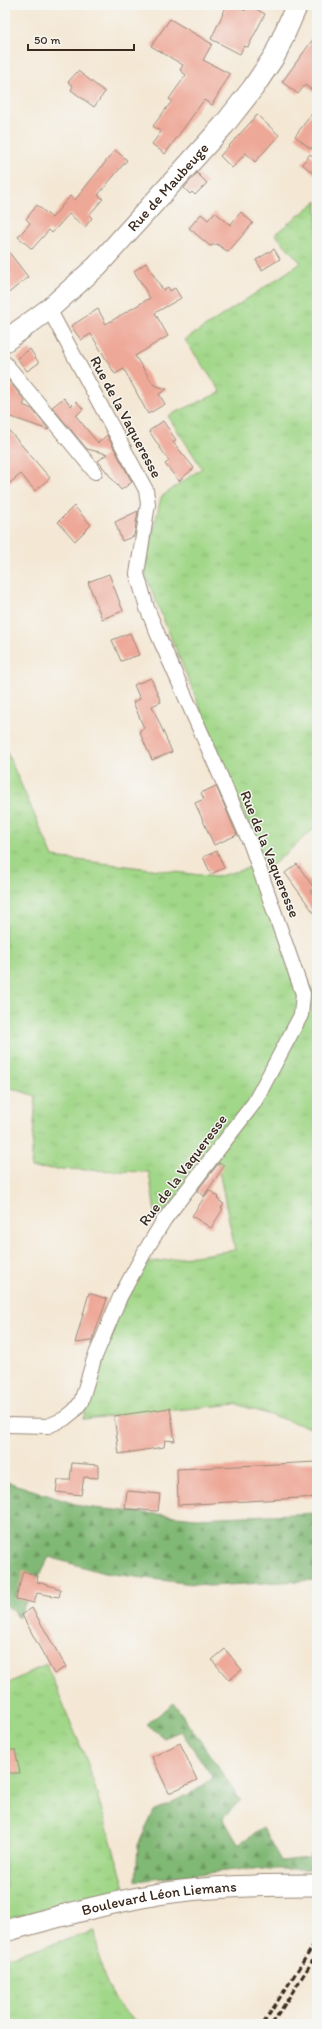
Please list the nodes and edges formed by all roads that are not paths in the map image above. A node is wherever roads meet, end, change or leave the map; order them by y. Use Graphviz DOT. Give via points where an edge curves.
graph roads {
  1 [pos="297,5"];
  2 [pos="49,309"];
  3 [pos="5,341"];
  4 [pos="5,363"];
  5 [pos="94,472"];
  6 [pos="5,1425"];
  7 [pos="317,1885"];
  8 [pos="5,1931"];
  1 -- 2 [label="street, Rue de Maubeuge" via="275,55 224,125 97,266"];
  2 -- 3 [label="street, Rue de Maubeuge"];
  2 -- 6 [label="street, Rue de la Vaqueresse" via="146,490 148,504 137,574 139,585 158,635 251,845 303,994 301,1015 254,1103 164,1220 120,1297 94,1359 81,1402 64,1419 48,1426"];
  4 -- 5 [label="street"];
  7 -- 8 [label="street, Boulevard Léon Liemans" via="240,1886 160,1894 100,1906"];
}
